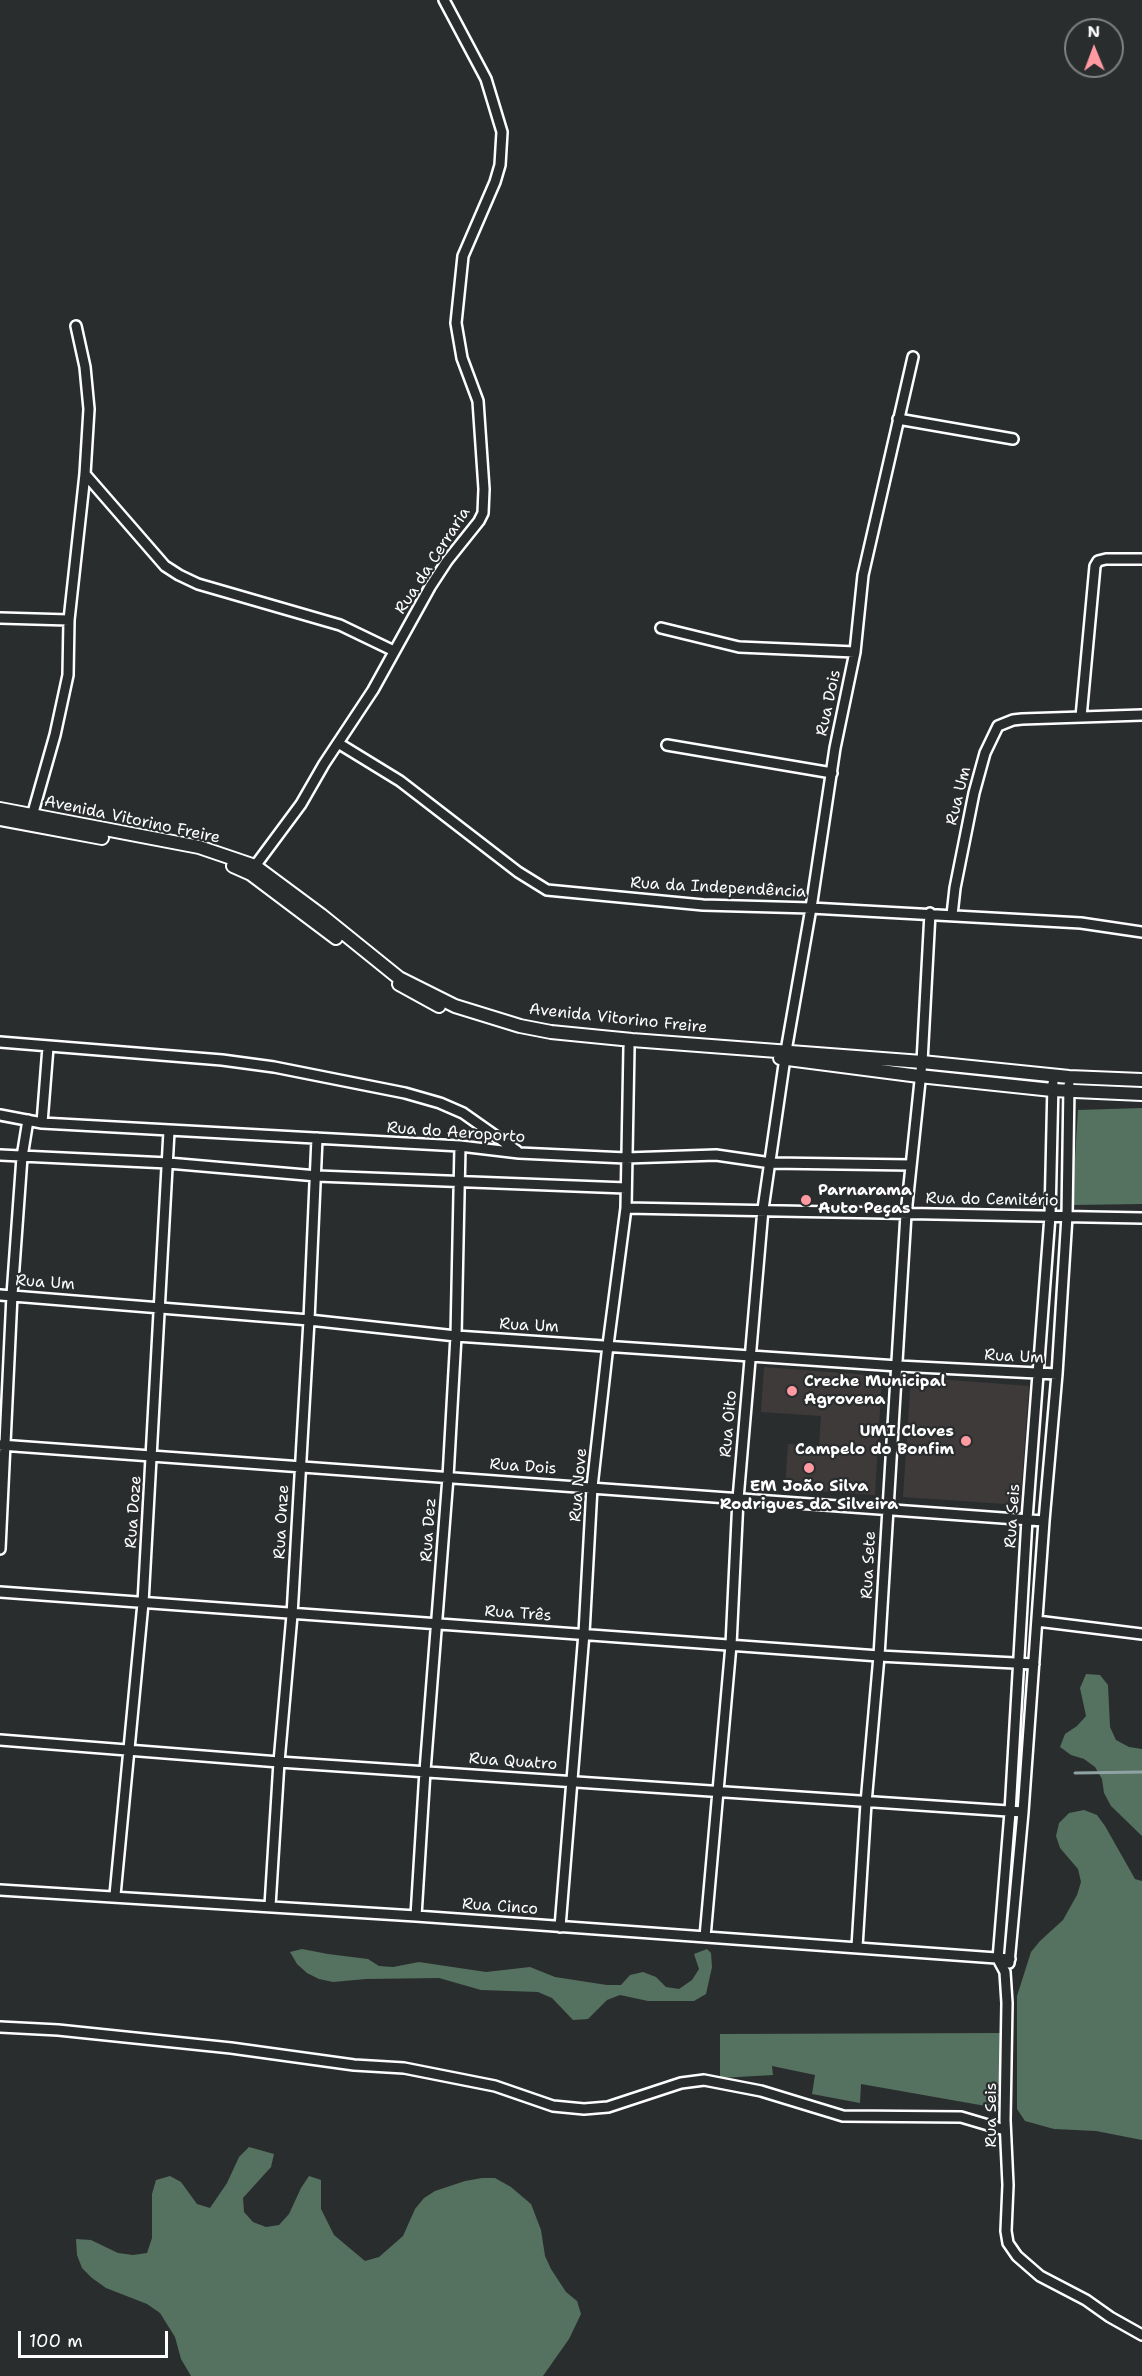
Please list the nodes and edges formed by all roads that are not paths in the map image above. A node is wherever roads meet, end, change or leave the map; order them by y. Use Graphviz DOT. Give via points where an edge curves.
graph roads {
  1 [pos="444,0"];
  2 [pos="76,326"];
  3 [pos="913,357"];
  4 [pos="897,419"];
  5 [pos="1013,439"];
  6 [pos="85,474"];
  7 [pos="1142,559"];
  8 [pos="0,618"];
  9 [pos="69,620"];
  10 [pos="661,628"];
  11 [pos="394,651"];
  12 [pos="855,652"];
  13 [pos="1142,715"];
  14 [pos="1081,717"];
  15 [pos="338,743"];
  16 [pos="667,745"];
  17 [pos="832,773"];
  18 [pos="0,809"];
  19 [pos="32,816"];
  20 [pos="0,819"];
  21 [pos="255,866"];
  22 [pos="811,908"];
  23 [pos="930,914"];
  24 [pos="952,915"];
  25 [pos="1142,932"];
  26 [pos="0,1042"];
  27 [pos="48,1047"];
  28 [pos="629,1047"];
  29 [pos="785,1055"];
  30 [pos="922,1062"];
  31 [pos="1053,1075"];
  32 [pos="919,1076"];
  33 [pos="1069,1077"];
  34 [pos="1142,1080"];
  35 [pos="1052,1090"];
  36 [pos="1069,1091"];
  37 [pos="1142,1094"];
  38 [pos="0,1115"];
  39 [pos="28,1120"];
  40 [pos="42,1123"];
  41 [pos="169,1131"];
  42 [pos="316,1138"];
  43 [pos="460,1146"];
  44 [pos="519,1153"];
  45 [pos="0,1155"];
  46 [pos="22,1157"];
  47 [pos="626,1158"];
  48 [pos="771,1162"];
  49 [pos="168,1163"];
  50 [pos="911,1165"];
  51 [pos="316,1176"];
  52 [pos="459,1182"];
  53 [pos="626,1188"];
  54 [pos="626,1208"];
  55 [pos="763,1209"];
  56 [pos="906,1215"];
  57 [pos="1050,1216"];
  58 [pos="1067,1216"];
  59 [pos="1142,1218"];
  60 [pos="0,1295"];
  61 [pos="12,1295"];
  62 [pos="160,1307"];
  63 [pos="309,1320"];
  64 [pos="456,1336"];
  65 [pos="608,1345"];
  66 [pos="749,1355"];
  67 [pos="898,1366"];
  68 [pos="1039,1373"];
  69 [pos="1057,1374"];
  70 [pos="3,1446"];
  71 [pos="152,1457"];
  72 [pos="300,1467"];
  73 [pos="448,1477"];
  74 [pos="592,1487"];
  75 [pos="738,1499"];
  76 [pos="887,1508"];
  77 [pos="1027,1519"];
  78 [pos="1044,1521"];
  79 [pos="0,1549"];
  80 [pos="0,1592"];
  81 [pos="143,1603"];
  82 [pos="292,1615"];
  83 [pos="1037,1621"];
  84 [pos="437,1624"];
  85 [pos="584,1633"];
  86 [pos="1142,1634"];
  87 [pos="731,1645"];
  88 [pos="879,1656"];
  89 [pos="1019,1664"];
  90 [pos="1034,1664"];
  91 [pos="0,1740"];
  92 [pos="130,1749"];
  93 [pos="279,1762"];
  94 [pos="425,1771"];
  95 [pos="571,1781"];
  96 [pos="717,1792"];
  97 [pos="866,1803"];
  98 [pos="1010,1812"];
  99 [pos="1023,1812"];
  100 [pos="0,1890"];
  101 [pos="116,1895"];
  102 [pos="270,1906"];
  103 [pos="416,1916"];
  104 [pos="560,1927"];
  105 [pos="705,1937"];
  106 [pos="857,1947"];
  107 [pos="998,1959"];
  108 [pos="1010,1959"];
  109 [pos="1005,1972"];
  110 [pos="0,2027"];
  111 [pos="1005,2130"];
  112 [pos="1142,2335"];
  1 -- 11 [label="street, Rua da Cerraria" via="486,79 502,132 495,182 463,256 456,323 462,358 478,401 484,502 479,521 447,561"];
  2 -- 6 [label="street" via="89,409"];
  3 -- 4 [label="street, Rua Dois"];
  4 -- 5 [label="street"];
  4 -- 12 [label="street, Rua Dois" via="863,575"];
  6 -- 9 [label="street"];
  6 -- 11 [label="street" via="165,566 179,575 340,625"];
  7 -- 14 [label="street" via="1106,559 1095,566"];
  8 -- 9 [label="street"];
  9 -- 19 [label="street" via="63,705"];
  10 -- 12 [label="street" via="739,647"];
  11 -- 15 [label="street, Rua da Cerraria"];
  12 -- 17 [label="street, Rua Dois"];
  13 -- 14 [label="street, Rua Um"];
  14 -- 24 [label="street, Rua Um" via="1012,720 994,730 974,793"];
  15 -- 21 [label="street, Rua da Cerraria" via="301,804"];
  15 -- 22 [label="street, Rua da Independência" via="400,781 547,890 703,905"];
  16 -- 17 [label="street"];
  17 -- 22 [label="street, Rua Dois"];
  18 -- 19 [label="street, Avenida Vitorino Freire"];
  19 -- 21 [label="street, Avenida Vitorino Freire" via="199,847"];
  20 -- 28 [label="street, Avenida Vitorino Freire" via="171,849 231,865 251,874 411,993 445,1010 510,1032"];
  21 -- 29 [label="street, Avenida Vitorino Freire" via="399,978 455,1006 551,1032"];
  22 -- 23 [label="street, Rua da Independência"];
  22 -- 29 [label="street, Rua Dois"];
  23 -- 24 [label="street, Rua da Independência"];
  23 -- 30 [label="street"];
  24 -- 25 [label="street, Rua da Independência" via="1081,923"];
  26 -- 27 [label="street"];
  27 -- 40 [label="street"];
  27 -- 44 [label="street" via="243,1062 405,1093 463,1113"];
  28 -- 29 [label="street, Avenida Vitorino Freire"];
  28 -- 47 [label="street, Rua Nove"];
  29 -- 30 [label="street, Avenida Vitorino Freire"];
  29 -- 32 [label="street, Avenida Vitorino Freire"];
  29 -- 48 [label="street, Rua Oito"];
  30 -- 31 [label="street, Avenida Vitorino Freire"];
  30 -- 32 [label="street"];
  31 -- 33 [label="street, Avenida Vitorino Freire"];
  31 -- 35 [label="street, Rua Seis"];
  32 -- 35 [label="street, Avenida Vitorino Freire"];
  32 -- 50 [label="street, Rua Sete"];
  33 -- 34 [label="street, Avenida Vitorino Freire"];
  33 -- 36 [label="street"];
  35 -- 36 [label="street, Avenida Vitorino Freire"];
  35 -- 57 [label="street, Rua Seis"];
  36 -- 37 [label="street, Avenida Vitorino Freire"];
  36 -- 58 [label="street"];
  38 -- 39 [label="street, Rua do Aeroporto"];
  39 -- 40 [label="street, Rua do Aeroporto"];
  39 -- 46 [label="street"];
  40 -- 41 [label="street, Rua do Aeroporto"];
  41 -- 42 [label="street, Rua do Aeroporto"];
  41 -- 49 [label="street, Rua Doze"];
  42 -- 43 [label="street, Rua do Aeroporto"];
  42 -- 51 [label="street, Rua Onze"];
  43 -- 44 [label="street, Rua do Aeroporto"];
  43 -- 52 [label="street, Rua Dez"];
  44 -- 47 [label="street, Rua do Aeroporto"];
  45 -- 46 [label="street"];
  46 -- 49 [label="street"];
  46 -- 61 [label="street"];
  47 -- 48 [label="street, Rua do Aeroporto" via="716,1155"];
  47 -- 53 [label="street, Rua Nove"];
  48 -- 50 [label="street, Rua do Aeroporto"];
  48 -- 55 [label="street, Rua Oito"];
  49 -- 51 [label="street"];
  49 -- 62 [label="street, Rua Doze"];
  50 -- 56 [label="street, Rua Sete"];
  51 -- 52 [label="street"];
  51 -- 63 [label="street, Rua Onze"];
  52 -- 53 [label="street"];
  52 -- 64 [label="street, Rua Dez"];
  53 -- 54 [label="street, Rua Nove"];
  54 -- 55 [label="street, Rua do Cemitério"];
  54 -- 65 [label="street, Rua Nove"];
  55 -- 56 [label="street, Rua do Cemitério"];
  55 -- 66 [label="street, Rua Oito"];
  56 -- 57 [label="street, Rua do Cemitério"];
  56 -- 67 [label="street, Rua Sete"];
  57 -- 58 [label="street, Rua do Cemitério"];
  57 -- 68 [label="street, Rua Seis"];
  58 -- 59 [label="street, Rua do Cemitério"];
  58 -- 69 [label="street"];
  60 -- 61 [label="street, Rua Um"];
  61 -- 62 [label="street, Rua Um"];
  61 -- 70 [label="street"];
  62 -- 63 [label="street, Rua Um"];
  62 -- 71 [label="street, Rua Doze"];
  63 -- 64 [label="street, Rua Um"];
  63 -- 72 [label="street, Rua Onze"];
  64 -- 65 [label="street, Rua Um"];
  64 -- 73 [label="street, Rua Dez"];
  65 -- 66 [label="street, Rua Um"];
  65 -- 74 [label="street, Rua Nove"];
  66 -- 67 [label="street, Rua Um"];
  66 -- 75 [label="street, Rua Oito"];
  67 -- 68 [label="street, Rua Um"];
  67 -- 76 [label="street, Rua Sete"];
  68 -- 69 [label="street, Rua Um"];
  68 -- 77 [label="street, Rua Seis"];
  69 -- 78 [label="street"];
  70 -- 71 [label="street, Rua Dois"];
  70 -- 79 [label="street"];
  71 -- 72 [label="street, Rua Dois"];
  71 -- 81 [label="street, Rua Doze"];
  72 -- 73 [label="street, Rua Dois"];
  72 -- 82 [label="street, Rua Onze"];
  73 -- 74 [label="street, Rua Dois"];
  73 -- 84 [label="street, Rua Dez"];
  74 -- 75 [label="street, Rua Dois"];
  74 -- 85 [label="street, Rua Nove"];
  75 -- 76 [label="street, Rua Dois"];
  75 -- 87 [label="street, Rua Oito"];
  76 -- 77 [label="street, Rua Dois"];
  76 -- 88 [label="street, Rua Sete"];
  77 -- 78 [label="street, Rua Dois"];
  77 -- 89 [label="street, Rua Seis"];
  78 -- 83 [label="street"];
  80 -- 81 [label="street, Rua Três"];
  81 -- 82 [label="street, Rua Três"];
  81 -- 92 [label="street, Rua Doze"];
  82 -- 84 [label="street, Rua Três"];
  82 -- 93 [label="street, Rua Onze"];
  83 -- 86 [label="street"];
  83 -- 90 [label="street"];
  84 -- 85 [label="street, Rua Três"];
  84 -- 94 [label="street, Rua Dez"];
  85 -- 87 [label="street, Rua Três"];
  85 -- 95 [label="street, Rua Nove"];
  87 -- 88 [label="street, Rua Três"];
  87 -- 96 [label="street, Rua Oito"];
  88 -- 89 [label="street, Rua Três"];
  88 -- 97 [label="street, Rua Sete"];
  89 -- 90 [label="street, Rua Três"];
  89 -- 98 [label="street, Rua Seis"];
  90 -- 99 [label="street"];
  91 -- 92 [label="street, Rua Quatro"];
  92 -- 93 [label="street, Rua Quatro"];
  92 -- 101 [label="street, Rua Doze"];
  93 -- 94 [label="street, Rua Quatro"];
  93 -- 102 [label="street, Rua Onze"];
  94 -- 95 [label="street, Rua Quatro"];
  94 -- 103 [label="street, Rua Dez"];
  95 -- 96 [label="street, Rua Quatro"];
  95 -- 104 [label="street, Rua Nove"];
  96 -- 97 [label="street, Rua Quatro"];
  96 -- 105 [label="street, Rua Oito"];
  97 -- 98 [label="street, Rua Quatro"];
  97 -- 106 [label="street, Rua Sete"];
  98 -- 99 [label="street, Rua Quatro"];
  98 -- 107 [label="street, Rua Seis"];
  99 -- 108 [label="street"];
  100 -- 101 [label="street, Rua Cinco"];
  101 -- 102 [label="street, Rua Cinco"];
  102 -- 103 [label="street, Rua Cinco"];
  103 -- 104 [label="street, Rua Cinco"];
  104 -- 105 [label="street, Rua Cinco"];
  105 -- 106 [label="street, Rua Cinco"];
  106 -- 107 [label="street, Rua Cinco"];
  107 -- 108 [label="street, Rua Cinco"];
  107 -- 109 [label="street"];
  108 -- 109 [label="street"];
  109 -- 111 [label="street, Rua Seis"];
  110 -- 111 [label="street" via="404,2067 495,2086 553,2106 608,2107 704,2080 761,2091 843,2116 961,2117"];
  111 -- 112 [label="street, Rua Seis" via="1008,2243 1040,2276"];
}
